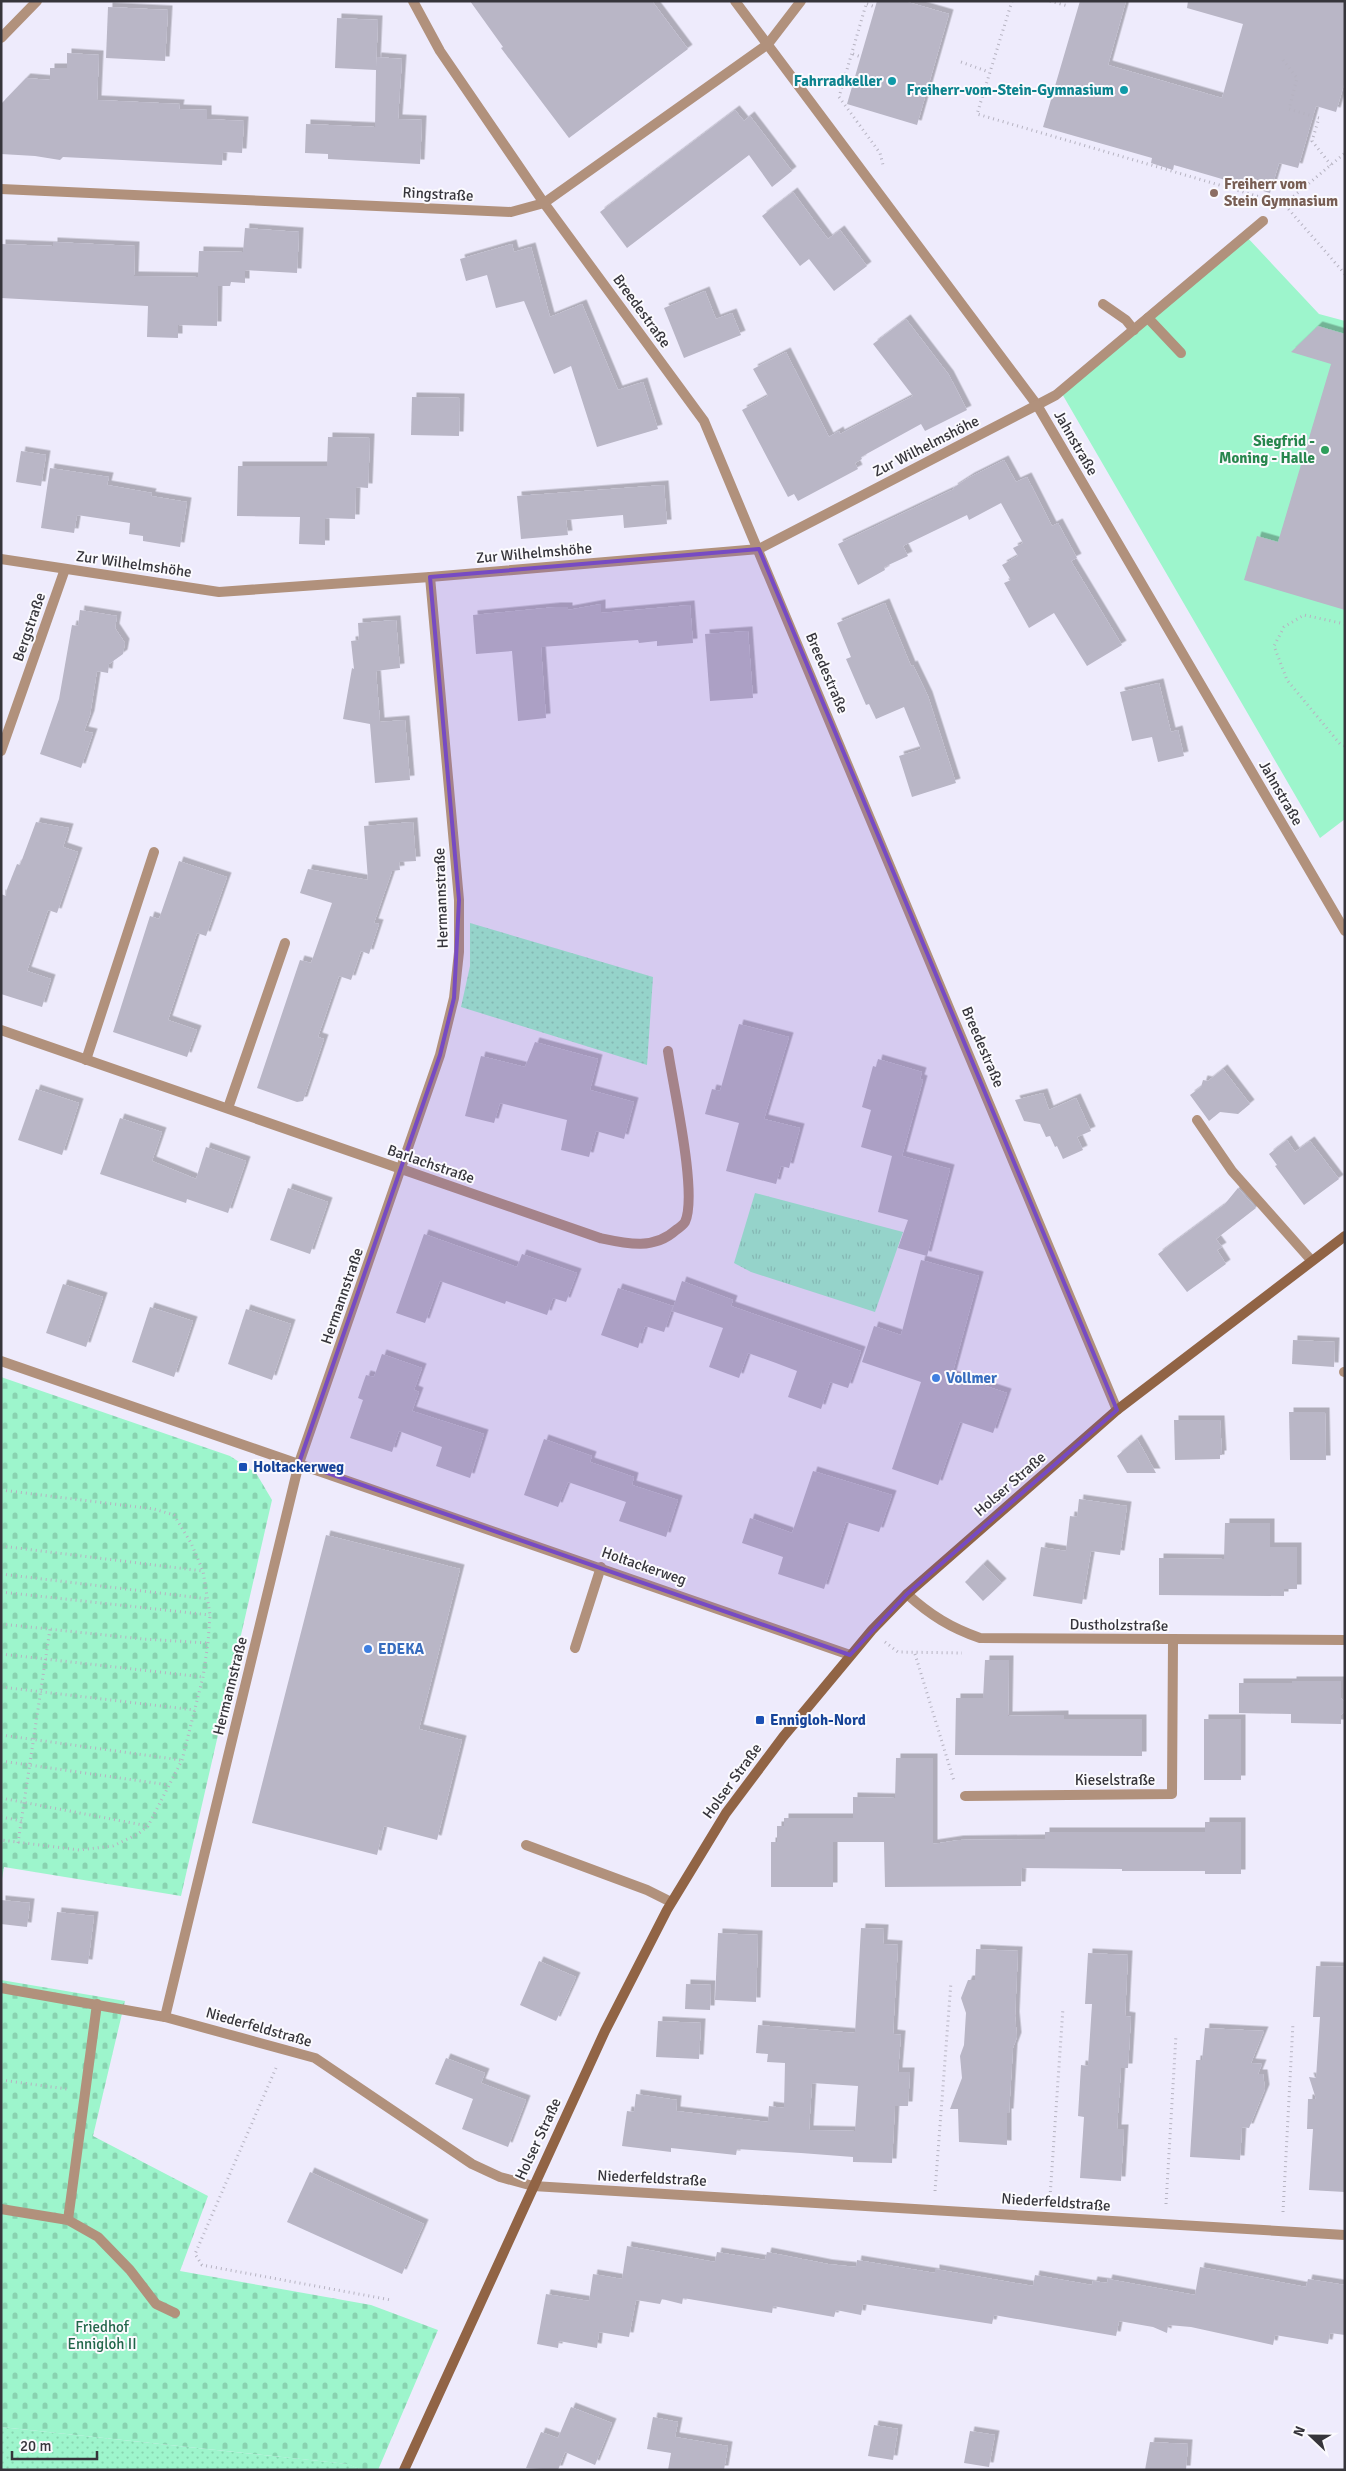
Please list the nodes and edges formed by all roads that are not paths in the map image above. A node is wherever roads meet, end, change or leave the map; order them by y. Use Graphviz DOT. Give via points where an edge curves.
graph roads {
  1 [pos="37,1"];
  2 [pos="413,1"];
  3 [pos="735,1"];
  4 [pos="801,1"];
  5 [pos="1,38"];
  6 [pos="768,44"];
  7 [pos="1,189"];
  8 [pos="544,203"];
  9 [pos="1263,221"];
  10 [pos="1103,304"];
  11 [pos="1148,318"];
  12 [pos="1134,330"];
  13 [pos="1181,353"];
  14 [pos="1037,405"];
  15 [pos="759,549"];
  16 [pos="1,559"];
  17 [pos="65,570"];
  18 [pos="430,577"];
  19 [pos="1,751"];
  20 [pos="154,852"];
  21 [pos="1345,931"];
  22 [pos="285,943"];
  23 [pos="1,1030"];
  24 [pos="668,1051"];
  25 [pos="86,1060"];
  26 [pos="228,1108"];
  27 [pos="1197,1120"];
  28 [pos="402,1170"];
  29 [pos="1345,1236"];
  30 [pos="1311,1260"];
  31 [pos="1,1361"];
  32 [pos="1117,1410"];
  33 [pos="299,1463"];
  34 [pos="600,1567"];
  35 [pos="907,1594"];
  36 [pos="1345,1640"];
  37 [pos="1173,1641"];
  38 [pos="575,1648"];
  39 [pos="850,1655"];
  40 [pos="965,1796"];
  41 [pos="526,1845"];
  42 [pos="671,1902"];
  43 [pos="1,1988"];
  44 [pos="97,2004"];
  45 [pos="166,2016"];
  46 [pos="534,2186"];
  47 [pos="1,2209"];
  48 [pos="68,2220"];
  49 [pos="1345,2236"];
  50 [pos="176,2313"];
  51 [pos="404,2470"];
  1 -- 5 [label="street"];
  2 -- 8 [label="street, Breedestraße" via="440,51"];
  3 -- 6 [label="street, Jahnstraße"];
  4 -- 6 [label="street, Ringstraße"];
  6 -- 8 [label="street, Ringstraße"];
  6 -- 14 [label="street, Jahnstraße"];
  7 -- 8 [label="street, Ringstraße" via="511,212"];
  8 -- 15 [label="street, Breedestraße" via="704,421"];
  9 -- 11 [label="street, Zur Wilhelmshöhe"];
  10 -- 12 [label="street" via="1126,320"];
  11 -- 12 [label="street, Zur Wilhelmshöhe"];
  11 -- 13 [label="street"];
  12 -- 14 [label="street, Zur Wilhelmshöhe" via="1056,395"];
  14 -- 15 [label="street, Zur Wilhelmshöhe"];
  14 -- 21 [label="street, Jahnstraße"];
  15 -- 18 [label="street, Zur Wilhelmshöhe"];
  15 -- 32 [label="street, Breedestraße"];
  16 -- 17 [label="street, Zur Wilhelmshöhe"];
  17 -- 18 [label="street, Zur Wilhelmshöhe" via="219,592"];
  17 -- 19 [label="street, Bergstraße"];
  18 -- 28 [label="street, Hermannstraße" via="459,900 459,952 454,998 440,1055"];
  20 -- 25 [label="street"];
  22 -- 26 [label="street"];
  23 -- 25 [label="street, Barlachstraße"];
  24 -- 28 [label="street, Barlachstraße" via="689,1180 688,1204 684,1223 656,1243 638,1244 600,1238"];
  25 -- 26 [label="street, Barlachstraße"];
  26 -- 28 [label="street, Barlachstraße"];
  27 -- 30 [label="street" via="1232,1171"];
  28 -- 33 [label="street, Hermannstraße"];
  29 -- 30 [label="main road, Holser Straße"];
  30 -- 32 [label="main road, Holser Straße"];
  31 -- 33 [label="street, Holtackerweg"];
  32 -- 35 [label="main road, Holser Straße"];
  33 -- 34 [label="street, Holtackerweg"];
  33 -- 45 [label="street, Hermannstraße"];
  34 -- 38 [label="street"];
  34 -- 39 [label="street, Holtackerweg"];
  35 -- 37 [label="street, Dustholzstraße" via="929,1614 955,1629 980,1638"];
  35 -- 39 [label="main road, Holser Straße"];
  36 -- 37 [label="street, Dustholzstraße"];
  37 -- 40 [label="street, Kieselstraße" via="1172,1794"];
  39 -- 42 [label="main road, Holser Straße" via="739,1795"];
  41 -- 42 [label="street"];
  42 -- 46 [label="main road, Holser Straße" via="604,2031"];
  43 -- 44 [label="street, Niederfeldstraße"];
  44 -- 45 [label="street, Niederfeldstraße"];
  44 -- 48 [label="street"];
  45 -- 46 [label="street, Niederfeldstraße" via="314,2058 472,2164 500,2177"];
  46 -- 49 [label="street, Niederfeldstraße"];
  46 -- 51 [label="main road, Holser Straße"];
  47 -- 48 [label="street"];
  48 -- 50 [label="street" via="98,2237 130,2270 156,2304"];
}
